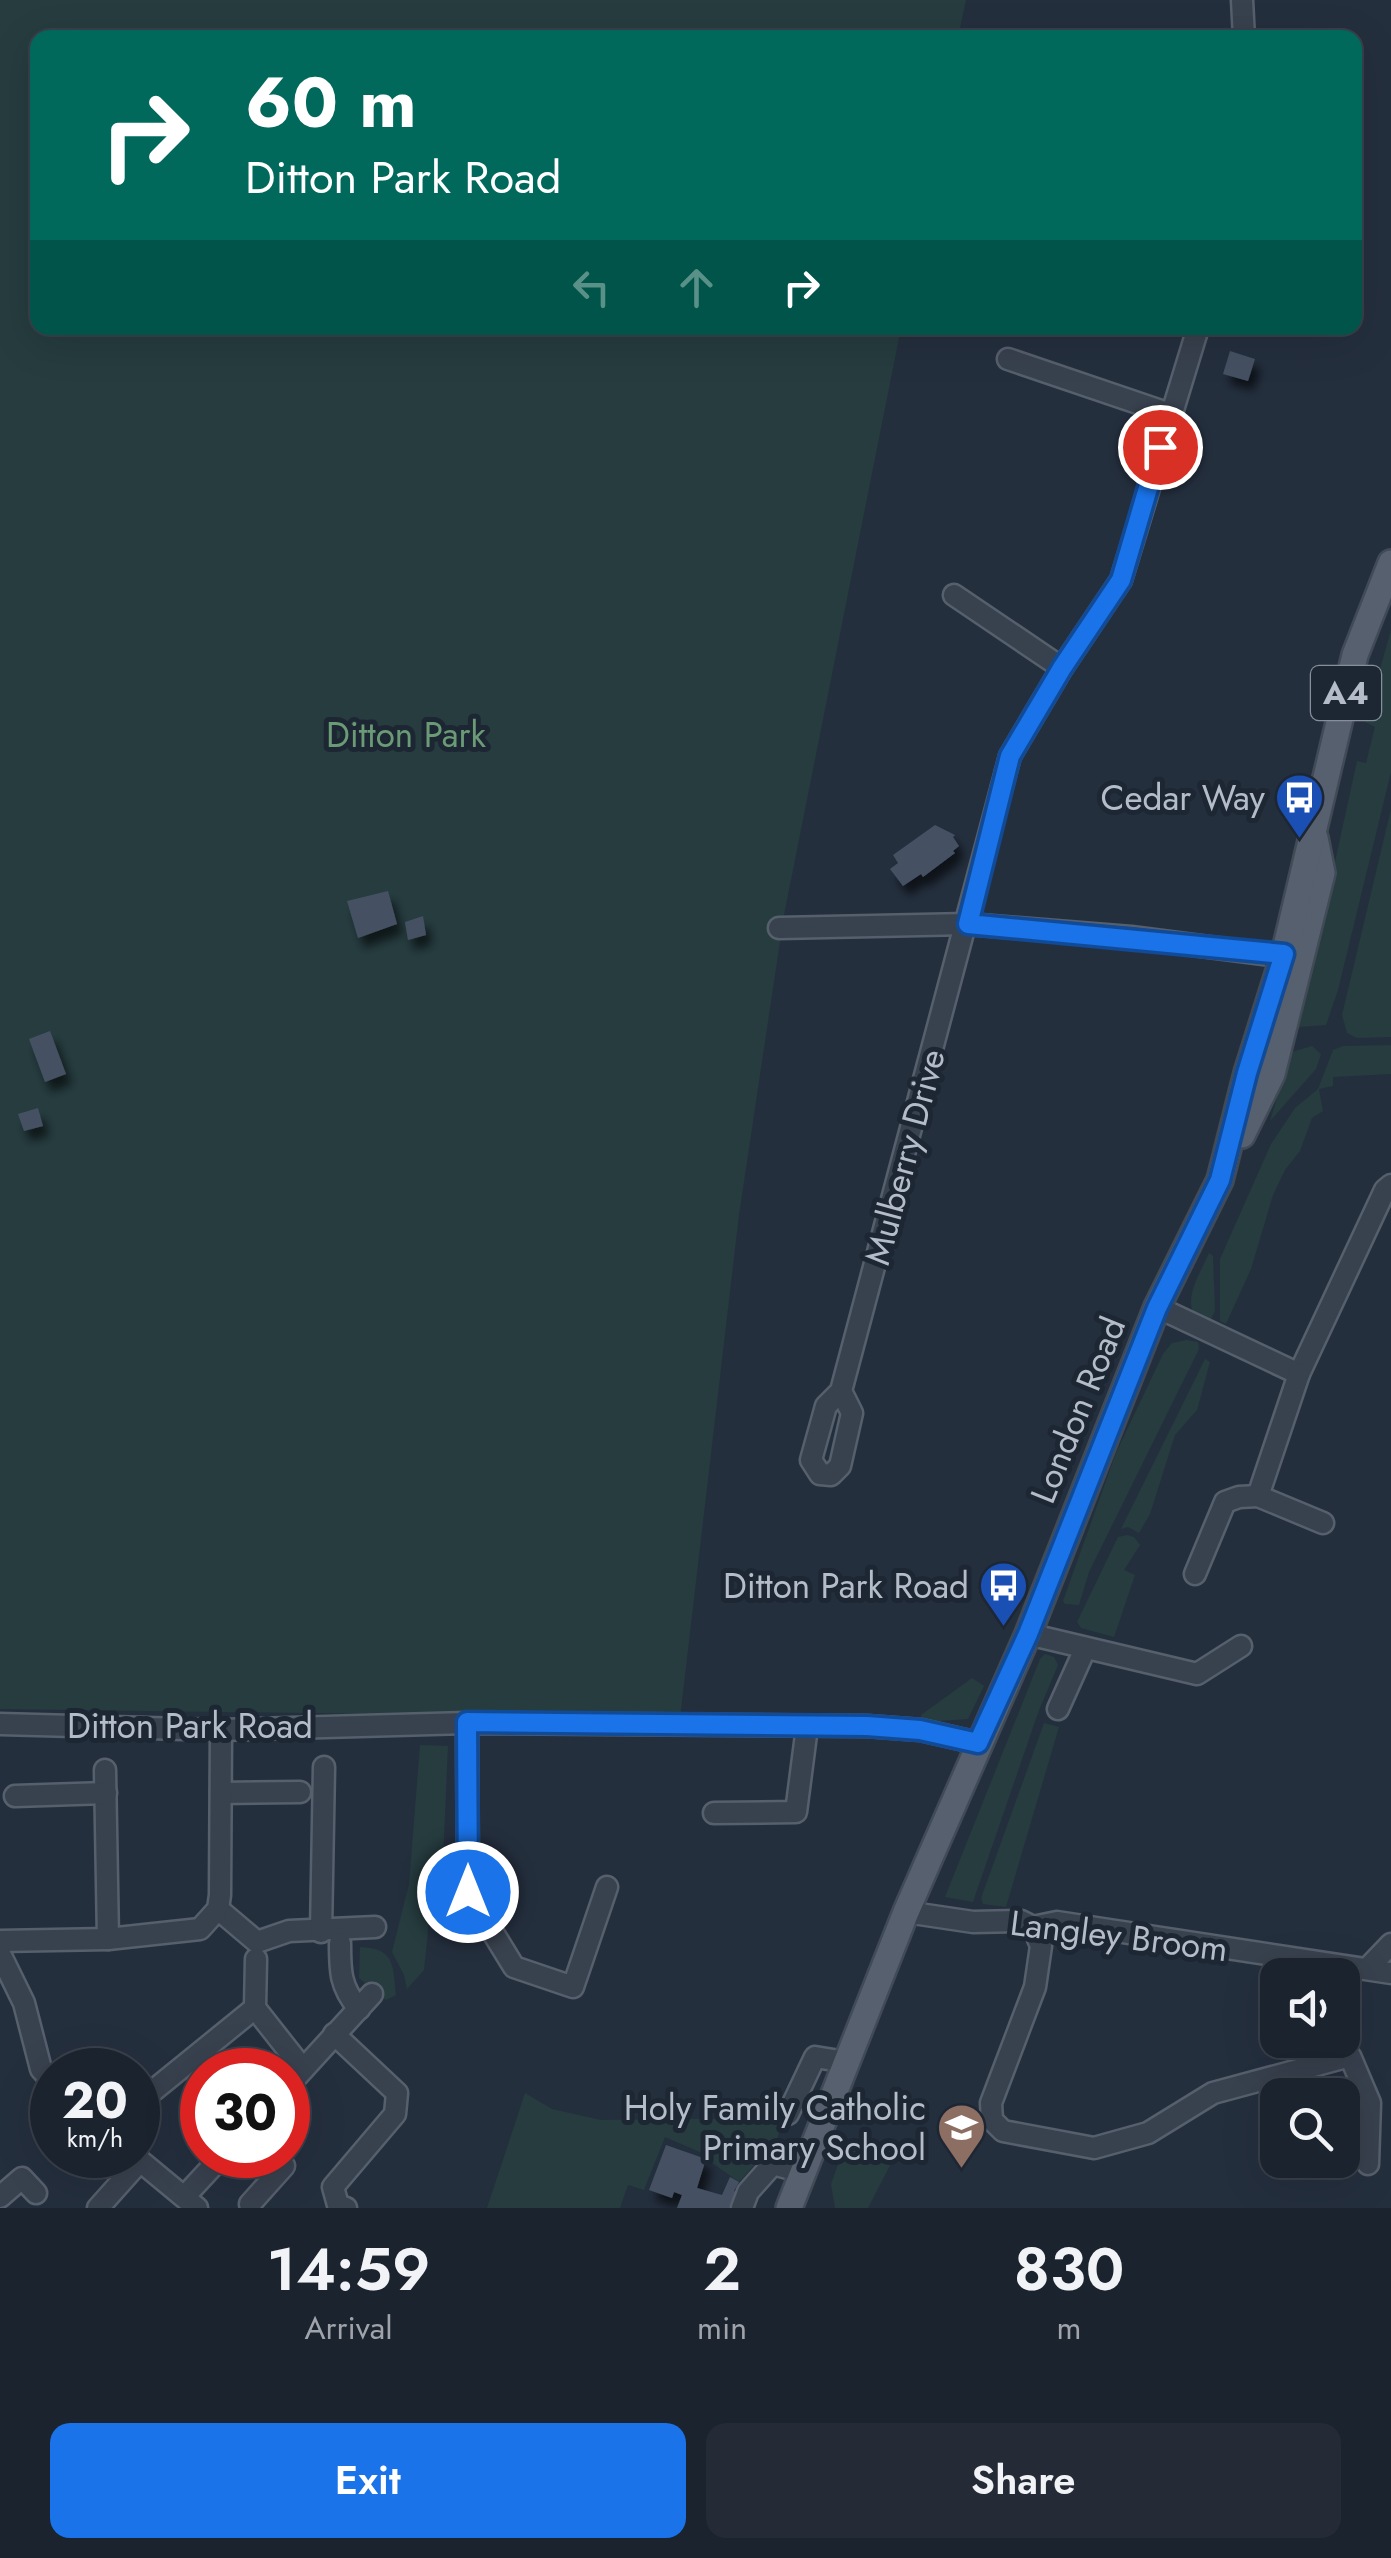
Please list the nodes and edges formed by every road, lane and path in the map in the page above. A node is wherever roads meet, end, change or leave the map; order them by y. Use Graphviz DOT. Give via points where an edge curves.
graph roads {
  1 [pos="1242,0"];
  2 [pos="1244,30"];
  3 [pos="1196,335"];
  4 [pos="1008,359"];
  5 [pos="1170,414"];
  6 [pos="1391,563"];
  7 [pos="954,595"];
  8 [pos="1062,668"];
  9 [pos="968,924"];
  10 [pos="779,928"];
  11 [pos="1292,957"];
  12 [pos="1391,1185"];
  13 [pos="1157,1308"];
  14 [pos="1299,1374"];
  15 [pos="842,1391"];
  16 [pos="1258,1496"];
  17 [pos="1323,1523"];
  18 [pos="1195,1574"];
  19 [pos="1028,1634"];
  20 [pos="1241,1646"];
  21 [pos="1085,1649"];
  22 [pos="1058,1708"];
  23 [pos="467,1722"];
  24 [pos="0,1724"];
  25 [pos="808,1726"];
  26 [pos="221,1730"];
  27 [pos="978,1743"];
  28 [pos="324,1766"];
  29 [pos="105,1770"];
  30 [pos="300,1792"];
  31 [pos="106,1793"];
  32 [pos="221,1793"];
  33 [pos="16,1796"];
  34 [pos="714,1813"];
  35 [pos="608,1887"];
  36 [pos="218,1909"];
  37 [pos="906,1912"];
  38 [pos="375,1927"];
  39 [pos="1034,1927"];
  40 [pos="321,1932"];
  41 [pos="108,1939"];
  42 [pos="0,1941"];
  43 [pos="340,1944"];
  44 [pos="1391,1944"];
  45 [pos="256,1951"];
  46 [pos="0,1954"];
  47 [pos="1368,1968"];
  48 [pos="1391,1972"];
  49 [pos="255,2008"];
  50 [pos="334,2034"];
  51 [pos="36,2048"];
  52 [pos="288,2048"];
  53 [pos="310,2061"];
  54 [pos="846,2062"];
  55 [pos="160,2085"];
  56 [pos="788,2114"];
  57 [pos="1368,2164"];
  58 [pos="802,2172"];
  59 [pos="160,2177"];
  60 [pos="121,2178"];
  61 [pos="207,2178"];
  62 [pos="273,2178"];
  63 [pos="24,2179"];
  64 [pos="0,2197"];
  65 [pos="191,2202"];
  66 [pos="250,2204"];
  67 [pos="98,2208"];
  68 [pos="346,2208"];
  69 [pos="742,2208"];
  70 [pos="790,2208"];
  1 -- 2 [label="street"];
  3 -- 5 [label="street, Mulberry Drive"];
  4 -- 5 [label="street"];
  5 -- 8 [label="street, Mulberry Drive" via="1121,580"];
  6 -- 11 [label="main road, London Road / A4" via="1355,654 1313,828 1322,874"];
  7 -- 8 [label="street"];
  8 -- 9 [label="street, Mulberry Drive" via="1010,756"];
  9 -- 10 [label="street"];
  9 -- 11 [label="street"];
  9 -- 15 [label="street, Mulberry Drive"];
  11 -- 13 [label="main road, London Road" via="1272,1074"];
  12 -- 14 [label="street"];
  13 -- 14 [label="street"];
  13 -- 19 [label="main road, London Road"];
  14 -- 16 [label="street"];
  16 -- 17 [label="street"];
  16 -- 18 [label="street" via="1225,1502"];
  19 -- 21 [label="street"];
  19 -- 27 [label="main road, London Road"];
  20 -- 21 [label="street" via="1197,1674"];
  21 -- 22 [label="street"];
  23 -- 25 [label="street, Ditton Park Road"];
  23 -- 26 [label="street, Ditton Park Road"];
  23 -- 35 [label="street" via="468,1892 514,1967 572,1987"];
  24 -- 26 [label="street, Ditton Park Road"];
  25 -- 27 [label="street, Ditton Park Road" via="920,1730"];
  25 -- 34 [label="street" via="796,1812"];
  26 -- 32 [label="street"];
  27 -- 37 [label="main road, London Road"];
  28 -- 40 [label="street"];
  29 -- 31 [label="street"];
  30 -- 32 [label="street"];
  31 -- 33 [label="street"];
  31 -- 41 [label="street"];
  32 -- 36 [label="street"];
  36 -- 41 [label="street" via="200,1929"];
  36 -- 45 [label="street"];
  37 -- 39 [label="street, Langley Broom"];
  37 -- 54 [label="main road, London Road"];
  38 -- 40 [label="street"];
  39 -- 47 [label="street, Langley Broom" via="1057,1922"];
  39 -- 57 [label="street" via="1041,1946 1035,1988 991,2103 992,2120 1003,2131 1094,2148 1148,2133 1213,2093 1350,2056 1370,2103"];
  40 -- 45 [label="street" via="288,1931"];
  41 -- 42 [label="street"];
  43 -- 50 [label="street" via="345,1993 366,2001"];
  44 -- 47 [label="street"];
  45 -- 49 [label="street"];
  46 -- 51 [label="street"];
  47 -- 48 [label="street, Langley Broom"];
  49 -- 52 [label="street"];
  49 -- 55 [label="street"];
  50 -- 53 [label="street"];
  50 -- 68 [label="street" via="397,2093 395,2114 334,2187 338,2205"];
  54 -- 56 [label="street" via="814,2056"];
  54 -- 58 [label="main road, London Road"];
  58 -- 69 [label="street" via="772,2164"];
  58 -- 70 [label="main road, London Road"];
  59 -- 65 [label="street"];
  60 -- 67 [label="street"];
  61 -- 65 [label="street"];
  62 -- 66 [label="street"];
  63 -- 64 [label="street"];
}
